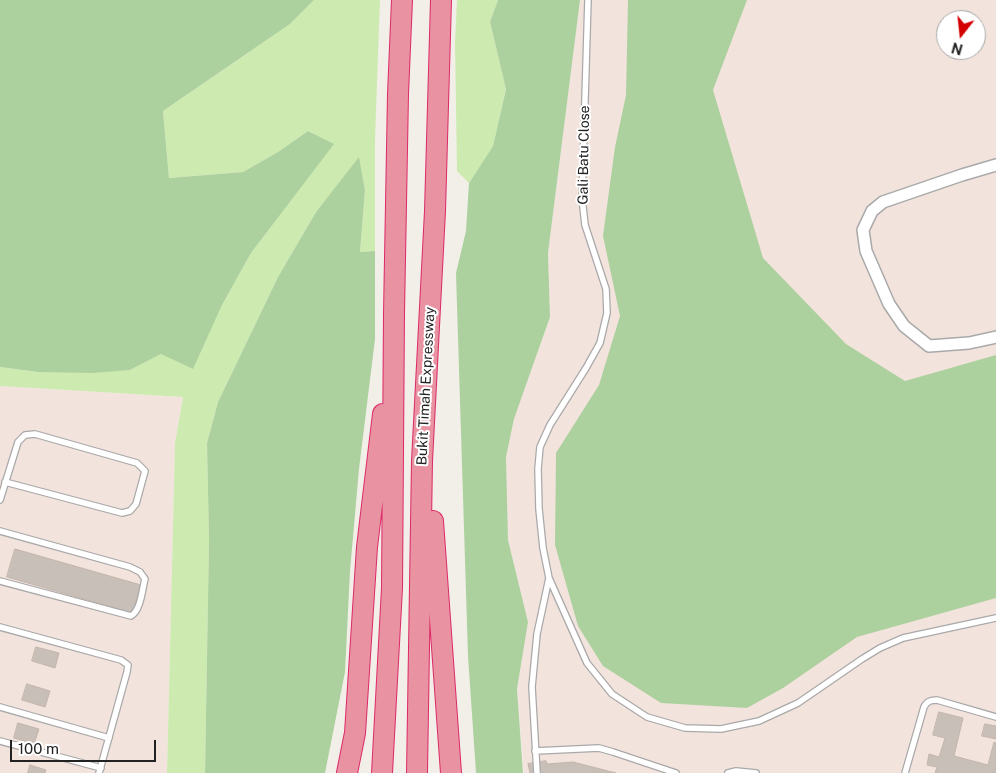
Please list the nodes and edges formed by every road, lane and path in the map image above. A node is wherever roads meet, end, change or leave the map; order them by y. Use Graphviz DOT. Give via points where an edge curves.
graph roads {
  1 [pos="402,0"];
  2 [pos="441,0"];
  3 [pos="588,0"];
  4 [pos="996,166"];
  5 [pos="394,313"];
  6 [pos="996,337"];
  7 [pos="422,461"];
  8 [pos="5,482"];
  9 [pos="0,500"];
  10 [pos="0,531"];
  11 [pos="550,578"];
  12 [pos="0,581"];
  13 [pos="996,618"];
  14 [pos="0,627"];
  15 [pos="0,707"];
  16 [pos="996,716"];
  17 [pos="109,738"];
  18 [pos="0,741"];
  19 [pos="535,751"];
  20 [pos="100,770"];
  21 [pos="347,773"];
  22 [pos="382,773"];
  23 [pos="417,773"];
  24 [pos="452,773"];
  25 [pos="537,773"];
  26 [pos="676,773"];
  27 [pos="728,773"];
  28 [pos="756,773"];
  29 [pos="904,773"];
  1 -- 5 [label="highway, Bukit Timah Expressway"];
  2 -- 7 [label="highway, Bukit Timah Expressway" via="435,211"];
  3 -- 11 [label="lane, Gali Batu Close" via="582,198 585,225 606,289 607,313 600,343 540,447 539,509"];
  4 -- 6 [label="street" via="883,202 872,211 863,230 866,251 889,304 904,326 929,346 969,344"];
  5 -- 21 [label="highway" via="367,547 355,733"];
  5 -- 22 [label="highway, Bukit Timah Expressway" via="392,588"];
  7 -- 23 [label="highway, Bukit Timah Expressway"];
  7 -- 24 [label="highway" via="430,480"];
  8 -- 8 [label="lane" via="18,442 25,435 35,434 137,463 145,471 136,504 130,511 122,512"];
  8 -- 9 [label="lane"];
  10 -- 12 [label="lane" via="130,567 145,579 136,613 131,616"];
  11 -- 13 [label="lane" via="587,663 612,694 647,717 685,728 721,729 760,721 798,703 880,648 903,638"];
  11 -- 19 [label="lane" via="534,659"];
  14 -- 17 [label="lane" via="121,660 128,665"];
  15 -- 17 [label="lane"];
  16 -- 29 [label="lane" via="937,700 928,702"];
  17 -- 20 [label="lane"];
  18 -- 20 [label="lane"];
  19 -- 25 [label="lane"];
  19 -- 26 [label="lane" via="599,748"];
  27 -- 28 [label="lane"];
}
